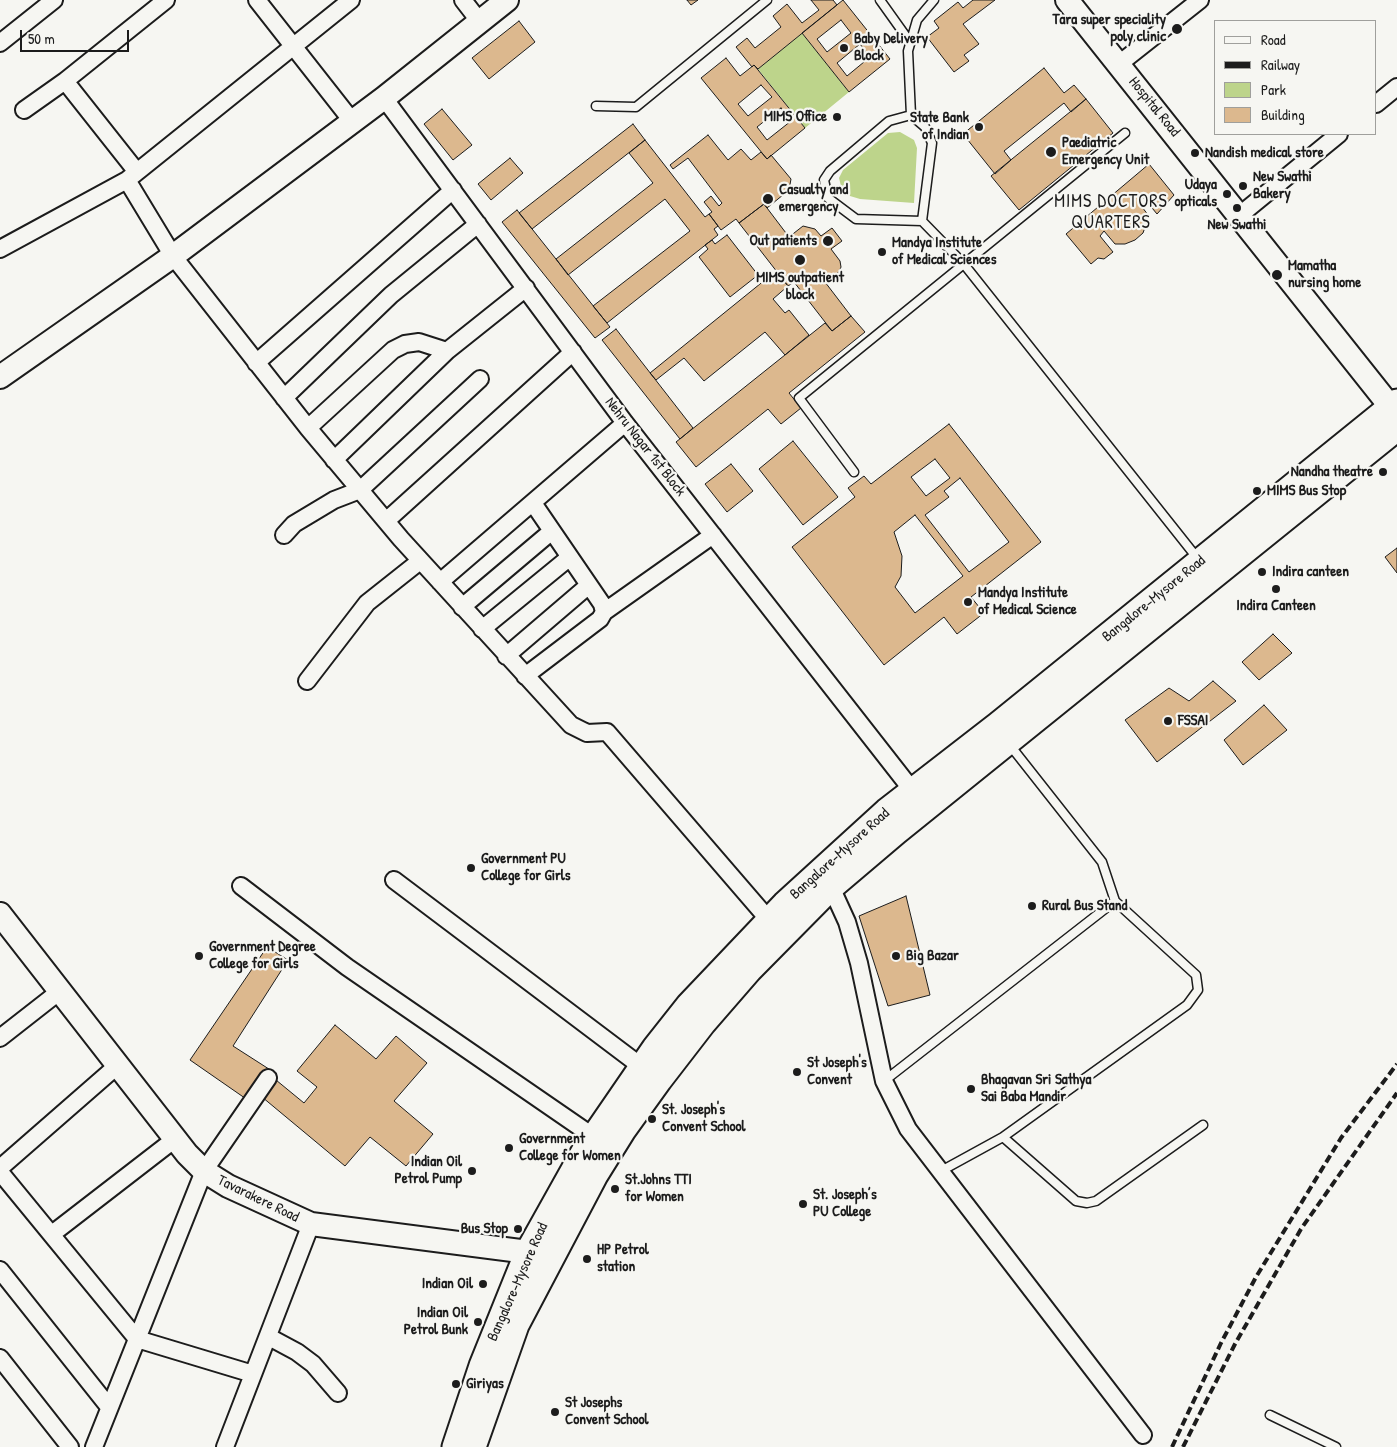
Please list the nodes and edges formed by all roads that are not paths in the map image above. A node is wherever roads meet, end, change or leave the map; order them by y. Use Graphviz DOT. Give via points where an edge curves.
graph roads {
  1 [pos="54,0"];
  2 [pos="166,0"];
  3 [pos="257,0"];
  4 [pos="351,0"];
  5 [pos="463,0"];
  6 [pos="507,0"];
  7 [pos="767,0"];
  8 [pos="880,0"];
  9 [pos="934,0"];
  10 [pos="1067,0"];
  11 [pos="1200,0"];
  12 [pos="480,22"];
  13 [pos="910,42"];
  14 [pos="0,43"];
  15 [pos="293,46"];
  16 [pos="1119,64"];
  17 [pos="65,81"];
  18 [pos="1397,87"];
  19 [pos="384,98"];
  20 [pos="1377,103"];
  21 [pos="596,106"];
  22 [pos="24,110"];
  23 [pos="911,115"];
  24 [pos="352,121"];
  25 [pos="1125,133"];
  26 [pos="1338,135"];
  27 [pos="132,176"];
  28 [pos="453,190"];
  29 [pos="1240,215"];
  30 [pos="922,221"];
  31 [pos="478,224"];
  32 [pos="0,249"];
  33 [pos="173,256"];
  34 [pos="964,264"];
  35 [pos="526,288"];
  36 [pos="447,351"];
  37 [pos="573,352"];
  38 [pos="256,363"];
  39 [pos="0,377"];
  40 [pos="480,379"];
  41 [pos="284,398"];
  42 [pos="1395,413"];
  43 [pos="626,423"];
  44 [pos="308,428"];
  45 [pos="334,460"];
  46 [pos="854,472"];
  47 [pos="360,490"];
  48 [pos="533,503"];
  49 [pos="386,521"];
  50 [pos="552,531"];
  51 [pos="713,535"];
  52 [pos="284,536"];
  53 [pos="570,557"];
  54 [pos="420,561"];
  55 [pos="1206,570"];
  56 [pos="440,582"];
  57 [pos="589,585"];
  58 [pos="462,607"];
  59 [pos="604,612"];
  60 [pos="482,630"];
  61 [pos="506,656"];
  62 [pos="525,676"];
  63 [pos="306,681"];
  64 [pos="1003,734"];
  65 [pos="912,790"];
  66 [pos="394,880"];
  67 [pos="242,886"];
  68 [pos="831,887"];
  69 [pos="1115,900"];
  70 [pos="1,917"];
  71 [pos="769,920"];
  72 [pos="60,991"];
  73 [pos="0,1038"];
  74 [pos="118,1065"];
  75 [pos="642,1067"];
  76 [pos="268,1078"];
  77 [pos="884,1081"];
  78 [pos="1204,1125"];
  79 [pos="594,1137"];
  80 [pos="1003,1137"];
  81 [pos="175,1139"];
  82 [pos="0,1168"];
  83 [pos="204,1171"];
  84 [pos="941,1171"];
  85 [pos="0,1172"];
  86 [pos="311,1224"];
  87 [pos="52,1234"];
  88 [pos="539,1255"];
  89 [pos="0,1270"];
  90 [pos="268,1336"];
  91 [pos="137,1339"];
  92 [pos="0,1358"];
  93 [pos="253,1374"];
  94 [pos="338,1393"];
  95 [pos="109,1407"];
  96 [pos="1270,1415"];
  97 [pos="1143,1435"];
  98 [pos="70,1447"];
  99 [pos="94,1447"];
  100 [pos="224,1447"];
  101 [pos="455,1447"];
  102 [pos="473,1447"];
  103 [pos="1336,1447"];
  1 -- 14 [label="street"];
  2 -- 17 [label="street"];
  3 -- 15 [label="street"];
  4 -- 15 [label="street"];
  5 -- 12 [label="street"];
  6 -- 12 [label="street"];
  7 -- 21 [label="lane" via="636,107"];
  8 -- 13 [label="lane"];
  9 -- 13 [label="lane" via="917,20"];
  10 -- 16 [label="street, Hospital Road"];
  11 -- 16 [label="street"];
  12 -- 19 [label="street"];
  13 -- 23 [label="lane"];
  15 -- 24 [label="street"];
  15 -- 27 [label="street"];
  16 -- 29 [label="street, Hospital Road"];
  17 -- 22 [label="street"];
  17 -- 27 [label="street"];
  18 -- 20 [label="street"];
  19 -- 24 [label="street"];
  19 -- 28 [label="street, Nehru Nagar 1st Block"];
  23 -- 30 [label="lane" via="925,127 932,143"];
  23 -- 30 [label="lane" via="889,121 830,171 824,180 828,198 856,219"];
  24 -- 33 [label="street"];
  25 -- 34 [label="lane"];
  26 -- 29 [label="street"];
  27 -- 32 [label="street"];
  27 -- 33 [label="street"];
  28 -- 31 [label="street, Nehru Nagar 1st Block"];
  28 -- 38 [label="street"];
  29 -- 42 [label="street, Hospital Road"];
  30 -- 34 [label="lane"];
  31 -- 35 [label="street, Nehru Nagar 1st Block"];
  31 -- 41 [label="street" via="391,295"];
  33 -- 38 [label="street"];
  33 -- 39 [label="street"];
  34 -- 46 [label="lane" via="799,398"];
  34 -- 55 [label="lane"];
  35 -- 36 [label="street"];
  35 -- 37 [label="street, Nehru Nagar 1st Block"];
  36 -- 44 [label="street" via="419,342 393,350"];
  36 -- 45 [label="street"];
  37 -- 43 [label="street, Nehru Nagar 1st Block"];
  37 -- 49 [label="street"];
  38 -- 41 [label="street"];
  40 -- 47 [label="street"];
  41 -- 44 [label="street"];
  42 -- 55 [label="main road, Bangalore-Mysore Road"];
  43 -- 48 [label="street"];
  43 -- 51 [label="street, Nehru Nagar 1st Block"];
  44 -- 45 [label="street"];
  45 -- 47 [label="street"];
  47 -- 49 [label="street"];
  47 -- 52 [label="street" via="334,500 294,524"];
  48 -- 50 [label="street"];
  48 -- 56 [label="street"];
  49 -- 54 [label="street"];
  50 -- 53 [label="street"];
  50 -- 58 [label="street"];
  51 -- 59 [label="street"];
  51 -- 65 [label="street, Nehru Nagar 1st Block"];
  53 -- 57 [label="street"];
  53 -- 60 [label="street"];
  54 -- 56 [label="street"];
  54 -- 63 [label="street" via="367,603"];
  55 -- 64 [label="main road, Bangalore-Mysore Road"];
  56 -- 58 [label="street"];
  57 -- 59 [label="street"];
  57 -- 61 [label="street"];
  58 -- 60 [label="street"];
  59 -- 62 [label="street" via="600,619"];
  60 -- 61 [label="street"];
  61 -- 62 [label="street"];
  62 -- 71 [label="street" via="571,725 586,733 607,732"];
  64 -- 65 [label="main road, Bangalore-Mysore Road"];
  64 -- 68 [label="main road, Bangalore-Mysore Road"];
  64 -- 69 [label="lane" via="1102,862"];
  65 -- 71 [label="main road, Bangalore-Mysore Road" via="818,872"];
  66 -- 75 [label="street"];
  67 -- 79 [label="street" via="347,967"];
  68 -- 77 [label="street" via="847,922 859,963"];
  68 -- 88 [label="main road, Bangalore-Mysore Road" via="703,1022 623,1130"];
  69 -- 77 [label="lane"];
  69 -- 80 [label="lane" via="1196,976 1198,990 1187,1005"];
  70 -- 72 [label="street, Tavarakere Road"];
  71 -- 75 [label="main road, Bangalore-Mysore Road" via="689,1005"];
  72 -- 73 [label="street"];
  72 -- 74 [label="street, Tavarakere Road"];
  74 -- 81 [label="street, Tavarakere Road"];
  74 -- 82 [label="street"];
  75 -- 79 [label="main road, Bangalore-Mysore Road"];
  76 -- 83 [label="street"];
  77 -- 84 [label="street" via="908,1129"];
  78 -- 80 [label="lane" via="1096,1201 1087,1203 1076,1201"];
  79 -- 88 [label="main road, Bangalore-Mysore Road"];
  80 -- 84 [label="lane"];
  81 -- 83 [label="street, Tavarakere Road"];
  81 -- 87 [label="street"];
  83 -- 86 [label="street, Tavarakere Road" via="228,1186"];
  83 -- 91 [label="street"];
  84 -- 97 [label="street"];
  85 -- 87 [label="street"];
  86 -- 88 [label="street, Tavarakere Road"];
  86 -- 90 [label="street"];
  87 -- 91 [label="street"];
  88 -- 101 [label="main road, Bangalore-Mysore Road" via="482,1366"];
  88 -- 102 [label="main road, Bangalore-Mysore Road"];
  89 -- 95 [label="street"];
  90 -- 93 [label="street"];
  90 -- 94 [label="street" via="313,1364"];
  91 -- 93 [label="street"];
  91 -- 95 [label="street"];
  92 -- 98 [label="street"];
  93 -- 100 [label="street"];
  95 -- 99 [label="street"];
  96 -- 103 [label="lane"];
}
